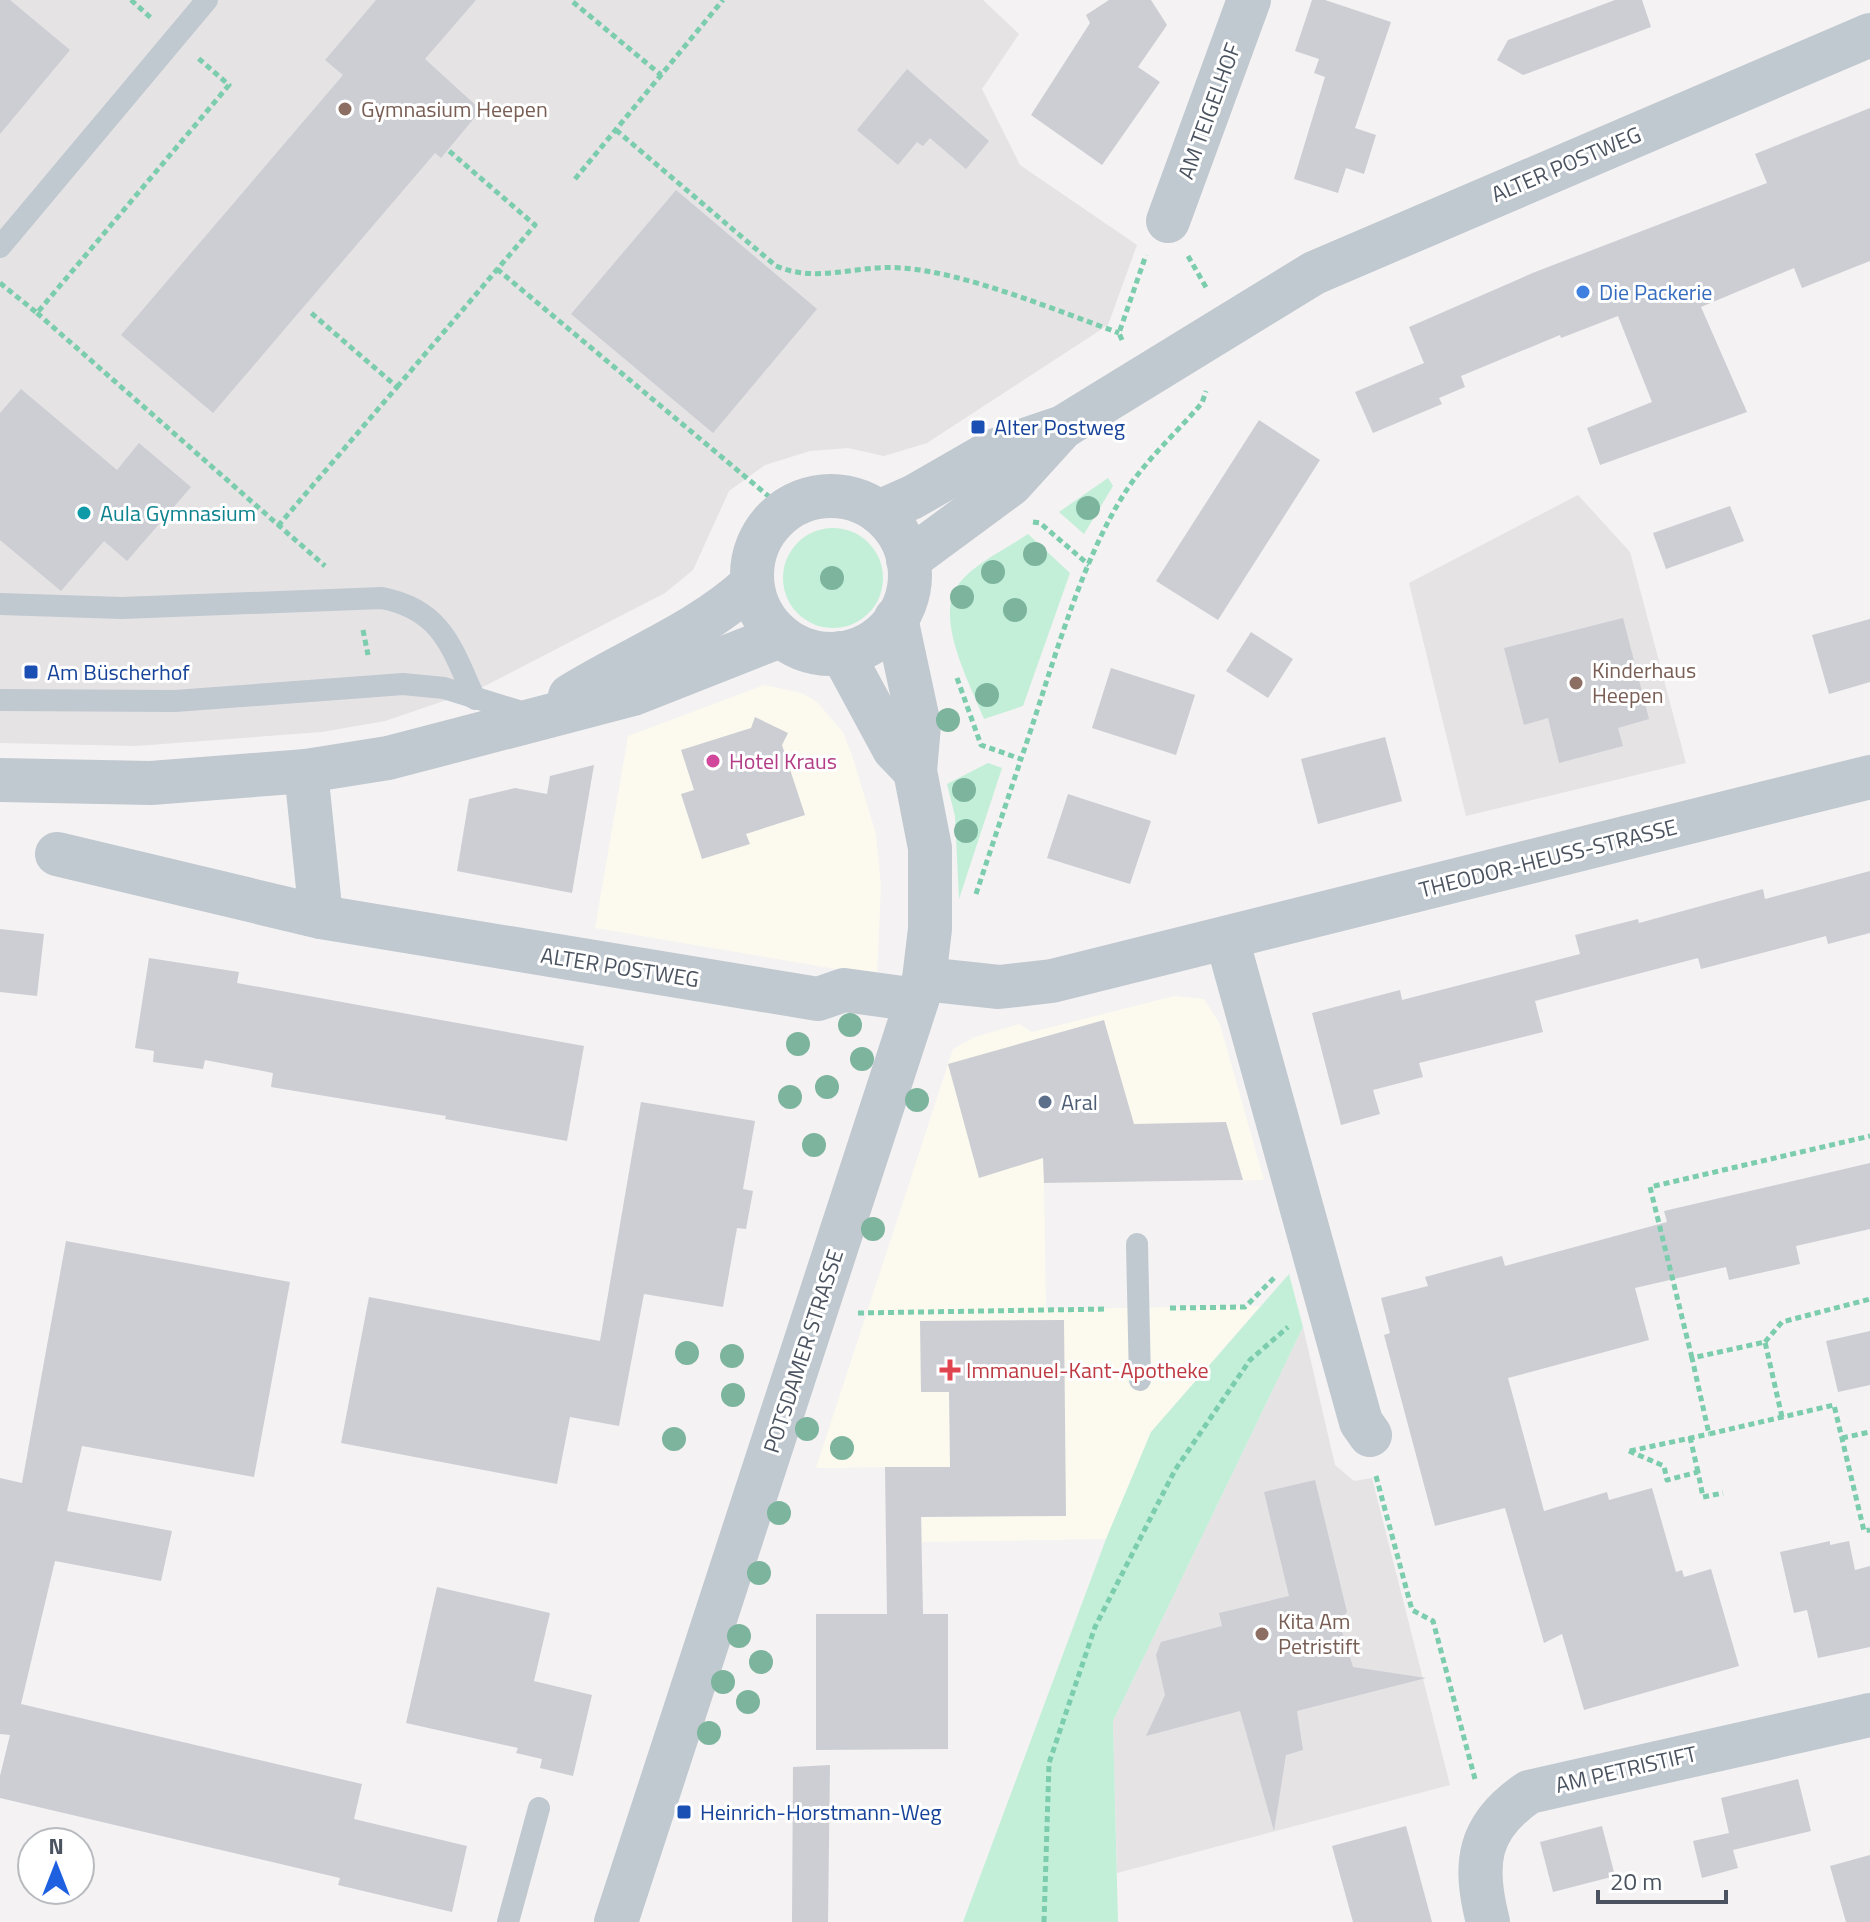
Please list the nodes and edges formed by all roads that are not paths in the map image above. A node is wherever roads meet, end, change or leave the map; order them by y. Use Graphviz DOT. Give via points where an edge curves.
graph roads {
  1 [pos="207,0"];
  2 [pos="1249,0"];
  3 [pos="1870,35"];
  4 [pos="1168,221"];
  5 [pos="0,247"];
  6 [pos="1063,427"];
  7 [pos="879,512"];
  8 [pos="908,560"];
  9 [pos="752,584"];
  10 [pos="0,604"];
  11 [pos="896,618"];
  12 [pos="780,636"];
  13 [pos="842,653"];
  14 [pos="475,699"];
  15 [pos="0,700"];
  16 [pos="537,716"];
  17 [pos="306,771"];
  18 [pos="915,771"];
  19 [pos="1870,777"];
  20 [pos="0,780"];
  21 [pos="57,854"];
  22 [pos="321,917"];
  23 [pos="1227,939"];
  24 [pos="920,990"];
  25 [pos="1137,1244"];
  26 [pos="1140,1380"];
  27 [pos="1370,1435"];
  28 [pos="1870,1715"];
  29 [pos="539,1808"];
  30 [pos="508,1922"];
  31 [pos="616,1922"];
  32 [pos="1488,1922"];
  1 -- 5 [label="lane"];
  2 -- 4 [label="street, AM TEIGELHOF"];
  3 -- 6 [label="street, ALTER POSTWEG" via="1314,273"];
  6 -- 7 [label="street, ALTER POSTWEG" via="993,451"];
  6 -- 8 [label="street, ALTER POSTWEG" via="1011,484"];
  7 -- 8 [label="street" via="901,538"];
  7 -- 9 [label="street" via="844,497 823,496 785,510 766,529 755,551"];
  8 -- 11 [label="street" via="906,598"];
  9 -- 12 [label="street" via="766,621"];
  9 -- 16 [label="street" via="697,628 620,665"];
  10 -- 14 [label="lane" via="122,608 357,598 404,602 437,623"];
  11 -- 13 [label="street" via="865,646"];
  11 -- 18 [label="street, POTSDAMER STRASSE" via="919,725"];
  12 -- 13 [label="street" via="818,653"];
  12 -- 16 [label="street" via="633,694"];
  13 -- 18 [label="street, POTSDAMER STRASSE" via="894,749"];
  14 -- 15 [label="lane" via="428,686 374,684 175,701"];
  14 -- 16 [label="lane"];
  16 -- 17 [label="street" via="443,745"];
  17 -- 20 [label="street" via="151,783"];
  17 -- 22 [label="street"];
  18 -- 24 [label="street, POTSDAMER STRASSE" via="932,887"];
  19 -- 23 [label="street, THEODOR-HEUSS-STRASSE"];
  21 -- 22 [label="street, ALTER POSTWEG"];
  22 -- 24 [label="street, ALTER POSTWEG" via="818,999 844,990"];
  23 -- 24 [label="street, THEODOR-HEUSS-STRASSE" via="1021,986"];
  23 -- 27 [label="street" via="1361,1422"];
  24 -- 31 [label="street, POTSDAMER STRASSE"];
  25 -- 26 [label="lane"];
  28 -- 32 [label="street, AM PETRISTIFT" via="1529,1792 1506,1808 1489,1831 1480,1859"];
  29 -- 30 [label="lane"];
}
